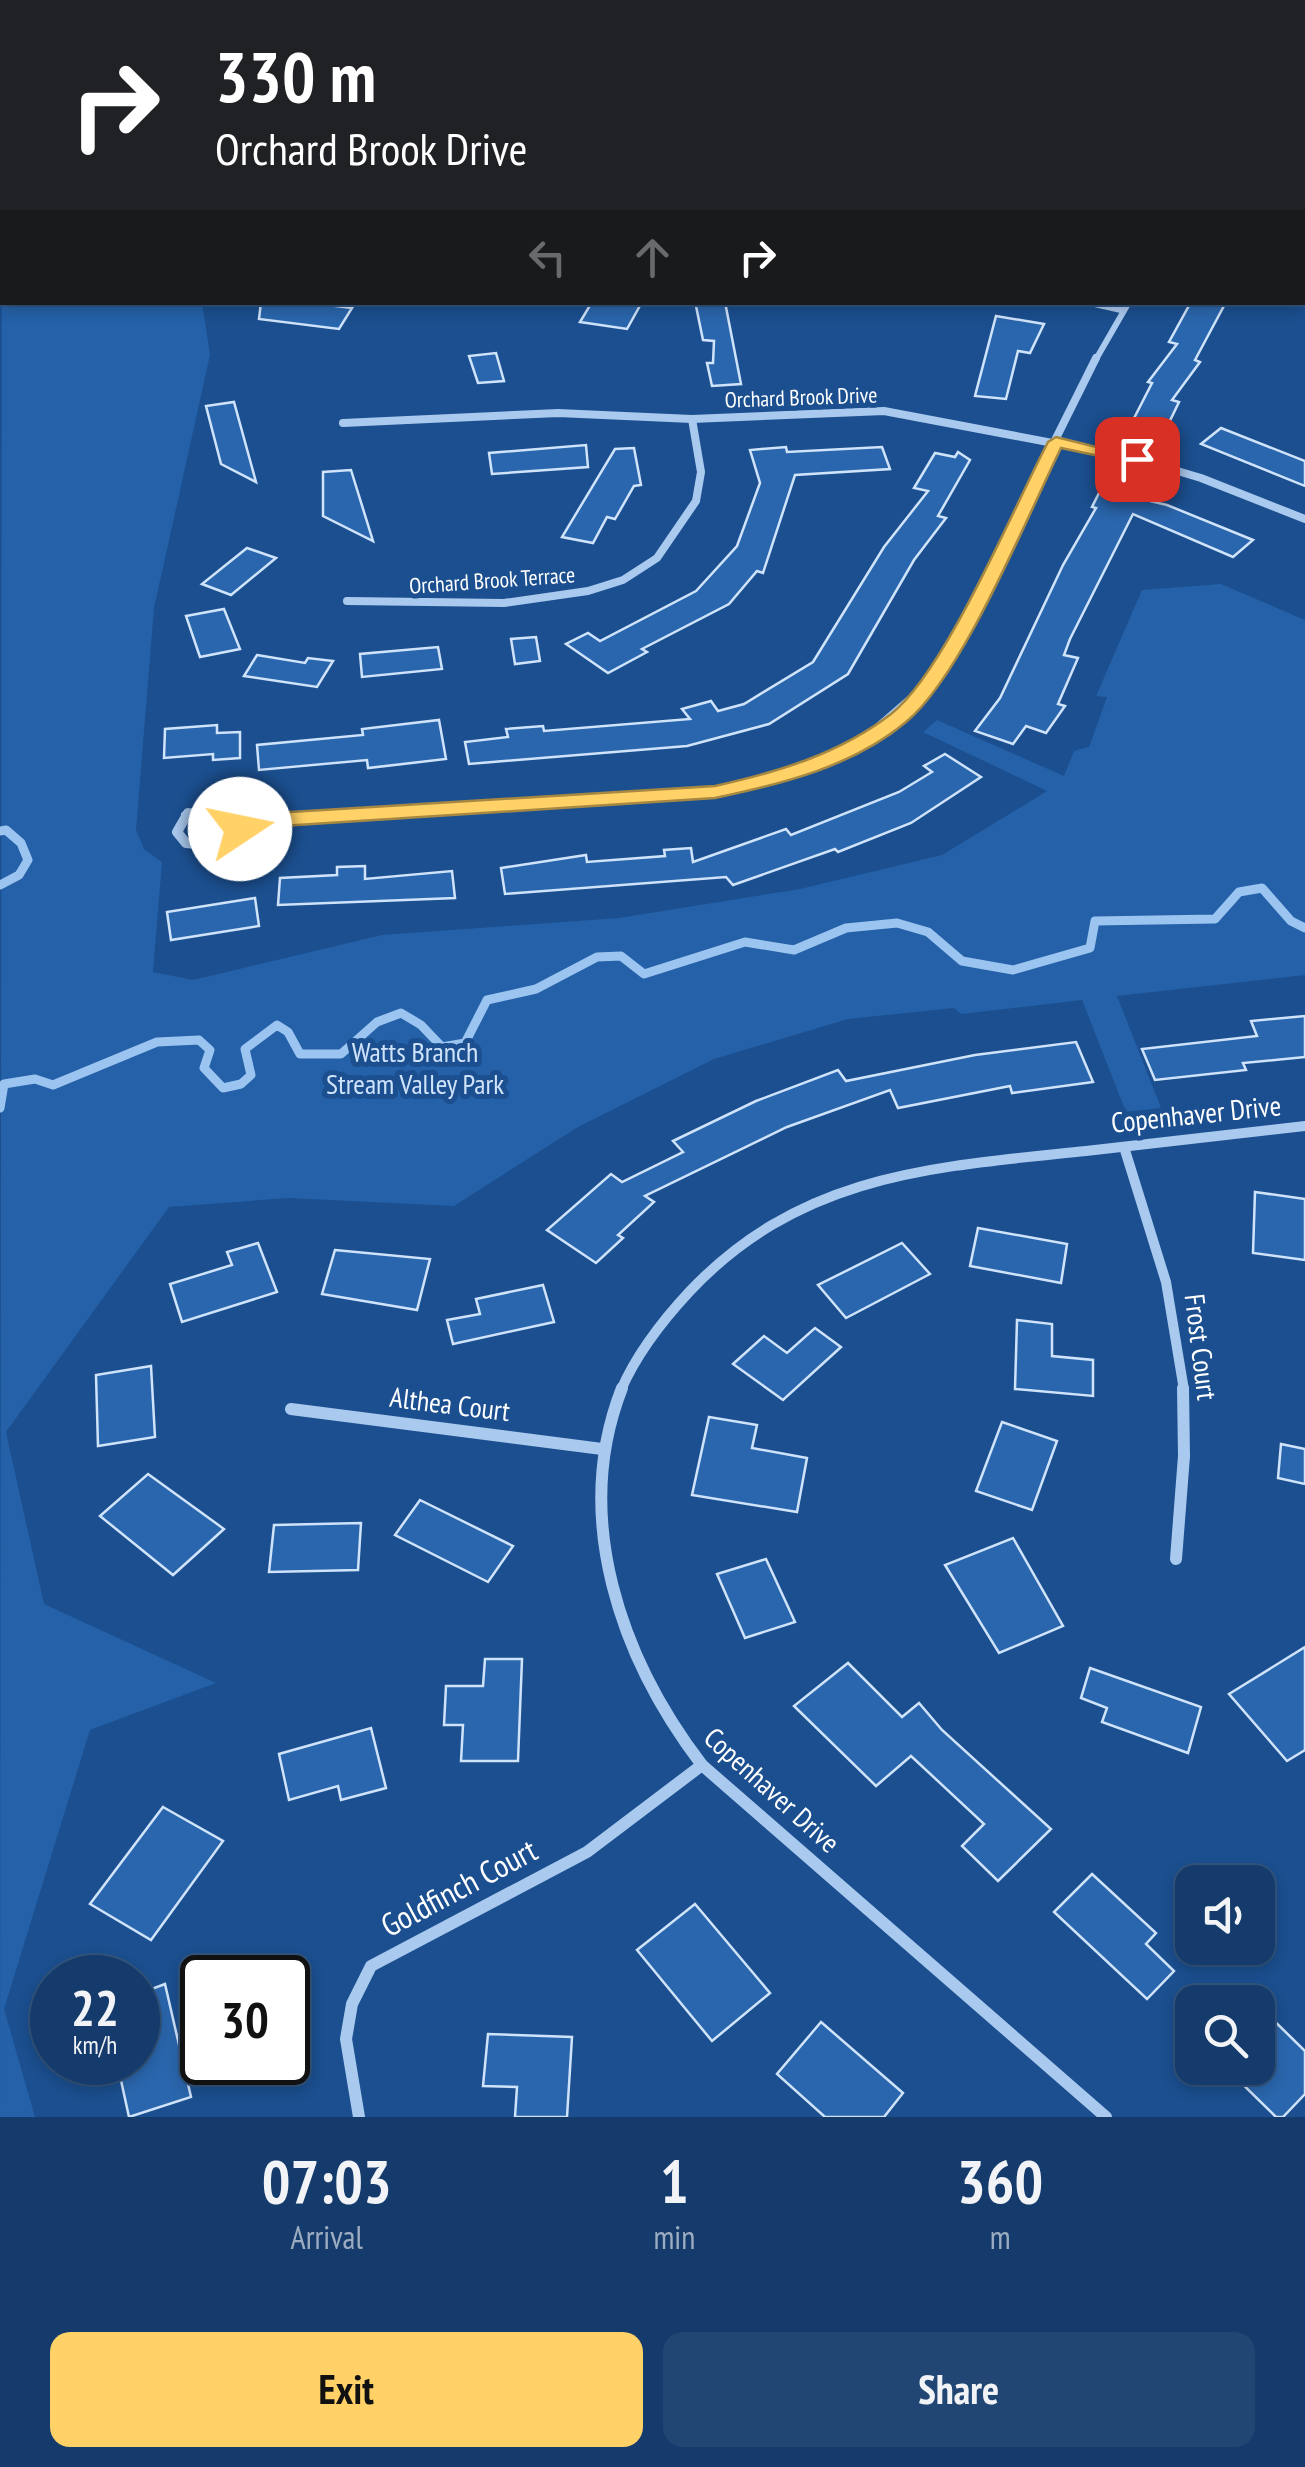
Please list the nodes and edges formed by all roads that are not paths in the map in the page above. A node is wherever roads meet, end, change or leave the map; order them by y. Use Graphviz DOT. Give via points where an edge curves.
graph roads {
  1 [pos="1125,306"];
  2 [pos="692,419"];
  3 [pos="344,422"];
  4 [pos="1056,442"];
  5 [pos="1305,519"];
  6 [pos="347,601"];
  7 [pos="242,822"];
  8 [pos="1305,1126"];
  9 [pos="1124,1147"];
  10 [pos="291,1409"];
  11 [pos="602,1449"];
  12 [pos="1176,1559"];
  13 [pos="702,1766"];
  14 [pos="360,2117"];
  15 [pos="1106,2117"];
  1 -- 4 [label="street"];
  2 -- 3 [label="street, Orchard Brook Drive" via="558,412"];
  2 -- 4 [label="street, Orchard Brook Drive" via="884,411"];
  2 -- 6 [label="street, Orchard Brook Terrace" via="701,486 687,519 652,563 634,574 598,590 557,597 418,606"];
  4 -- 5 [label="street, Orchard Brook Drive" via="1168,467"];
  4 -- 7 [label="street" via="938,675 900,717 842,754 781,778 715,792"];
  7 -- 7 [label="street" via="228,808 210,806 182,817 177,832 186,843 206,847 228,842"];
  8 -- 9 [label="street, Copenhaver Drive"];
  9 -- 11 [label="street, Copenhaver Drive" via="899,1176 776,1219 718,1261 648,1337 618,1388"];
  9 -- 12 [label="street, Frost Court" via="1163,1260 1178,1339 1185,1422"];
  10 -- 11 [label="street, Althea Court"];
  11 -- 13 [label="street, Copenhaver Drive" via="600,1529 613,1606 668,1725"];
  13 -- 14 [label="street, Goldfinch Court" via="587,1852 370,1966 350,1997 343,2046"];
  13 -- 15 [label="street, Copenhaver Drive"];
}
